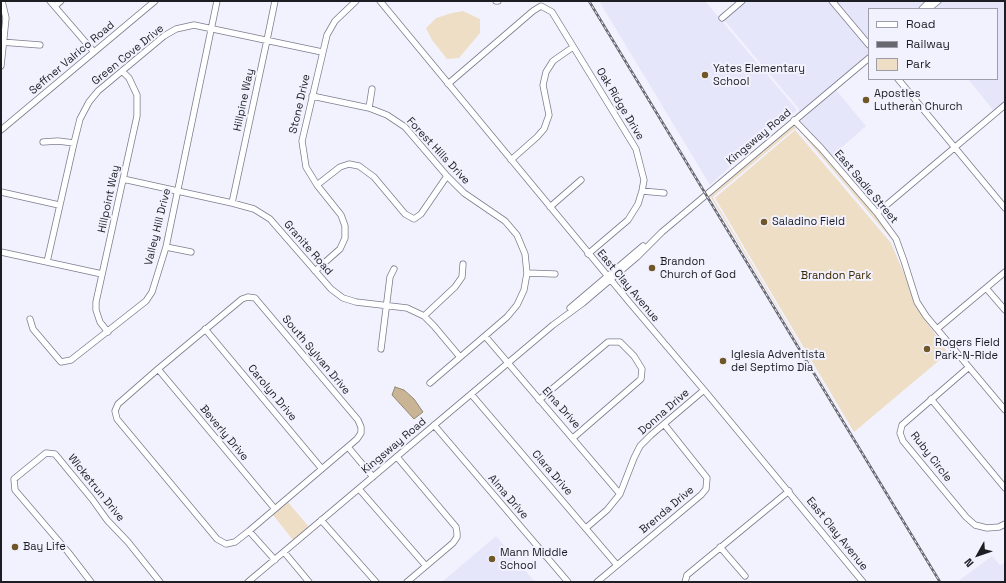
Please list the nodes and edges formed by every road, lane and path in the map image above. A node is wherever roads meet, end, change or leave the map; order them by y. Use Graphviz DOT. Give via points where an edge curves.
graph roads {
  1 [pos="2,1"];
  2 [pos="50,1"];
  3 [pos="61,1"];
  4 [pos="155,1"];
  5 [pos="217,1"];
  6 [pos="275,1"];
  7 [pos="356,1"];
  8 [pos="380,1"];
  9 [pos="742,1"];
  10 [pos="832,1"];
  11 [pos="938,1"];
  12 [pos="55,6"];
  13 [pos="929,8"];
  14 [pos="722,18"];
  15 [pos="211,28"];
  16 [pos="267,40"];
  17 [pos="2,42"];
  18 [pos="868,44"];
  19 [pos="40,46"];
  20 [pos="573,47"];
  21 [pos="94,52"];
  22 [pos="322,52"];
  23 [pos="868,59"];
  24 [pos="1,66"];
  25 [pos="122,71"];
  26 [pos="899,80"];
  27 [pos="448,84"];
  28 [pos="372,89"];
  29 [pos="312,96"];
  30 [pos="1005,105"];
  31 [pos="369,108"];
  32 [pos="794,120"];
  33 [pos="1,130"];
  34 [pos="43,142"];
  35 [pos="74,143"];
  36 [pos="954,147"];
  37 [pos="511,160"];
  38 [pos="447,176"];
  39 [pos="123,179"];
  40 [pos="581,180"];
  41 [pos="317,184"];
  42 [pos="178,191"];
  43 [pos="642,191"];
  44 [pos="1,192"];
  45 [pos="664,193"];
  46 [pos="232,203"];
  47 [pos="59,205"];
  48 [pos="550,207"];
  49 [pos="1005,208"];
  50 [pos="877,213"];
  51 [pos="166,247"];
  52 [pos="1,252"];
  53 [pos="191,252"];
  54 [pos="588,254"];
  55 [pos="47,262"];
  56 [pos="463,264"];
  57 [pos="394,269"];
  58 [pos="315,271"];
  59 [pos="1005,272"];
  60 [pos="527,273"];
  61 [pos="102,274"];
  62 [pos="555,274"];
  63 [pos="608,278"];
  64 [pos="986,288"];
  65 [pos="387,305"];
  66 [pos="1005,310"];
  67 [pos="424,316"];
  68 [pos="30,320"];
  69 [pos="206,329"];
  70 [pos="937,329"];
  71 [pos="108,332"];
  72 [pos="486,336"];
  73 [pos="381,350"];
  74 [pos="460,357"];
  75 [pos="508,363"];
  76 [pos="969,367"];
  77 [pos="158,369"];
  78 [pos="430,383"];
  79 [pos="704,390"];
  80 [pos="471,394"];
  81 [pos="931,399"];
  82 [pos="539,400"];
  83 [pos="1005,410"];
  84 [pos="664,424"];
  85 [pos="434,425"];
  86 [pos="573,438"];
  87 [pos="348,447"];
  88 [pos="397,457"];
  89 [pos="322,469"];
  90 [pos="373,477"];
  91 [pos="1005,488"];
  92 [pos="359,489"];
  93 [pos="789,491"];
  94 [pos="620,494"];
  95 [pos="275,509"];
  96 [pos="322,520"];
  97 [pos="1005,524"];
  98 [pos="586,528"];
  99 [pos="249,531"];
  100 [pos="720,547"];
  101 [pos="284,552"];
  102 [pos="275,560"];
  103 [pos="617,565"];
  104 [pos="426,566"];
  105 [pos="745,576"];
  106 [pos="91,582"];
  107 [pos="160,582"];
  108 [pos="248,582"];
  109 [pos="309,582"];
  110 [pos="376,582"];
  111 [pos="407,582"];
  112 [pos="568,582"];
  113 [pos="597,582"];
  114 [pos="685,582"];
  115 [pos="863,582"];
  1 -- 17 [label="street" via="6,18"];
  2 -- 12 [label="street"];
  3 -- 12 [label="street"];
  4 -- 21 [label="street, Seffner Valrico Road"];
  5 -- 15 [label="street, Valley Hill Drive"];
  6 -- 16 [label="street, Hillpine Way"];
  7 -- 22 [label="street, Stone Drive" via="335,21"];
  8 -- 27 [label="street, East Clay Avenue"];
  9 -- 14 [label="street"];
  10 -- 18 [label="street"];
  11 -- 13 [label="street"];
  12 -- 21 [label="street"];
  15 -- 16 [label="street, Green Cove Drive"];
  15 -- 25 [label="street, Green Cove Drive" via="194,25 176,29"];
  15 -- 42 [label="street, Valley Hill Drive"];
  16 -- 22 [label="street, Green Cove Drive"];
  16 -- 46 [label="street, Hillpine Way"];
  17 -- 19 [label="street"];
  17 -- 24 [label="street"];
  20 -- 27 [label="street, Oak Ridge Drive" via="552,12 541,6"];
  20 -- 37 [label="street" via="553,61 546,72 542,85 549,114 544,129"];
  20 -- 43 [label="street, Oak Ridge Drive" via="636,149 644,180"];
  21 -- 33 [label="street, Seffner Valrico Road"];
  22 -- 29 [label="street, Stone Drive"];
  23 -- 32 [label="street, Kingsway Road"];
  25 -- 35 [label="street, Green Cove Drive" via="89,102 80,119"];
  25 -- 39 [label="street, Hillpoint Way" via="134,86 137,96 137,116"];
  26 -- 36 [label="street"];
  27 -- 37 [label="street, East Clay Avenue"];
  28 -- 31 [label="street"];
  29 -- 31 [label="street, Forest Hills Drive"];
  29 -- 41 [label="street, Stone Drive" via="302,147 306,167"];
  30 -- 36 [label="street"];
  31 -- 38 [label="street, Forest Hills Drive" via="388,115 405,127"];
  32 -- 50 [label="street, East Sadie Street"];
  32 -- 63 [label="street, Kingsway Road" via="634,253"];
  34 -- 35 [label="street"];
  35 -- 47 [label="street, Green Cove Drive"];
  36 -- 49 [label="street"];
  36 -- 50 [label="street"];
  37 -- 48 [label="street, East Clay Avenue"];
  38 -- 41 [label="street" via="421,214 414,219 405,214 374,177 359,166 349,164 340,167"];
  38 -- 60 [label="street, Forest Hills Drive" via="464,194 505,221 517,235 525,254"];
  39 -- 42 [label="street, Granite Road"];
  39 -- 61 [label="street, Hillpoint Way"];
  40 -- 48 [label="street"];
  41 -- 58 [label="street, Stone Drive" via="341,215 345,226 345,238 340,249"];
  42 -- 46 [label="street, Granite Road"];
  42 -- 51 [label="street, Valley Hill Drive"];
  43 -- 45 [label="street"];
  43 -- 54 [label="street, Oak Ridge Drive" via="638,204 628,220"];
  44 -- 47 [label="street"];
  46 -- 58 [label="street, Granite Road" via="254,209 270,219"];
  47 -- 55 [label="street, Green Cove Drive"];
  48 -- 54 [label="street, East Clay Avenue"];
  50 -- 70 [label="street, East Sadie Street" via="896,239 917,302"];
  51 -- 53 [label="street"];
  51 -- 71 [label="street, Valley Hill Drive" via="152,292 146,301"];
  52 -- 55 [label="street"];
  54 -- 63 [label="street, East Clay Avenue"];
  55 -- 61 [label="street"];
  56 -- 67 [label="street" via="462,277 455,287"];
  57 -- 65 [label="street" via="390,277"];
  58 -- 65 [label="street, Granite Road" via="330,289 343,298"];
  59 -- 64 [label="street"];
  60 -- 62 [label="street"];
  60 -- 72 [label="street, Forest Hills Drive" via="524,290 517,305"];
  61 -- 71 [label="street, Hillpoint Way" via="96,310 100,322"];
  63 -- 75 [label="street, Kingsway Road"];
  63 -- 79 [label="street, East Clay Avenue"];
  64 -- 66 [label="street"];
  64 -- 70 [label="street"];
  65 -- 67 [label="street, Granite Road" via="407,308"];
  65 -- 73 [label="street"];
  67 -- 74 [label="street, Granite Road"];
  68 -- 71 [label="street, Valley Hill Drive" via="33,329 61,362 71,360"];
  69 -- 77 [label="street"];
  69 -- 87 [label="street, South Sylvan Drive" via="242,299 256,298 358,420 361,433"];
  69 -- 89 [label="street, Carolyn Drive"];
  70 -- 76 [label="street, East Sadie Street"];
  72 -- 74 [label="street, Forest Hills Drive"];
  72 -- 75 [label="street, Elna Drive"];
  74 -- 78 [label="street, Forest Hills Drive"];
  75 -- 80 [label="street, Kingsway Road"];
  75 -- 82 [label="street, Elna Drive"];
  76 -- 81 [label="street, Ruby Circle"];
  76 -- 83 [label="street, East Sadie Street"];
  77 -- 95 [label="street, Beverly Drive"];
  77 -- 99 [label="street" via="118,404 115,411 117,419 217,539 226,544 235,542"];
  79 -- 84 [label="street, Donna Drive"];
  79 -- 93 [label="street, East Clay Avenue"];
  80 -- 85 [label="street, Kingsway Road"];
  80 -- 98 [label="street, Clara Drive"];
  81 -- 91 [label="street"];
  81 -- 97 [label="street, Ruby Circle" via="902,425 900,433 903,441 975,525 987,528"];
  82 -- 86 [label="street, Elna Drive"];
  82 -- 86 [label="street" via="608,342 620,342 634,356 642,369 641,379"];
  84 -- 94 [label="street, Donna Drive" via="640,446"];
  84 -- 103 [label="street, Brenda Drive" via="707,478 706,489"];
  85 -- 88 [label="street, Kingsway Road"];
  85 -- 112 [label="street, Alma Drive"];
  86 -- 94 [label="street, Elna Drive"];
  87 -- 89 [label="street"];
  87 -- 90 [label="street"];
  88 -- 90 [label="street, Kingsway Road"];
  88 -- 104 [label="street" via="456,527 457,537 453,543"];
  89 -- 95 [label="street"];
  90 -- 92 [label="street, Kingsway Road"];
  92 -- 96 [label="street, Kingsway Road"];
  92 -- 104 [label="street"];
  93 -- 100 [label="street"];
  93 -- 115 [label="street, East Clay Avenue"];
  94 -- 98 [label="street, Donna Drive" via="607,510"];
  95 -- 99 [label="street"];
  96 -- 101 [label="street, Kingsway Road"];
  96 -- 110 [label="street"];
  98 -- 103 [label="street, Clara Drive"];
  99 -- 102 [label="street"];
  100 -- 105 [label="street"];
  100 -- 114 [label="street" via="687,574"];
  101 -- 102 [label="street, Kingsway Road"];
  101 -- 109 [label="street"];
  102 -- 108 [label="street, Kingsway Road"];
  103 -- 113 [label="street, Brenda Drive"];
  104 -- 111 [label="street"];
  106 -- 107 [label="street, Wicketrun Drive" via="14,490 14,479 46,453 55,454"];
}
